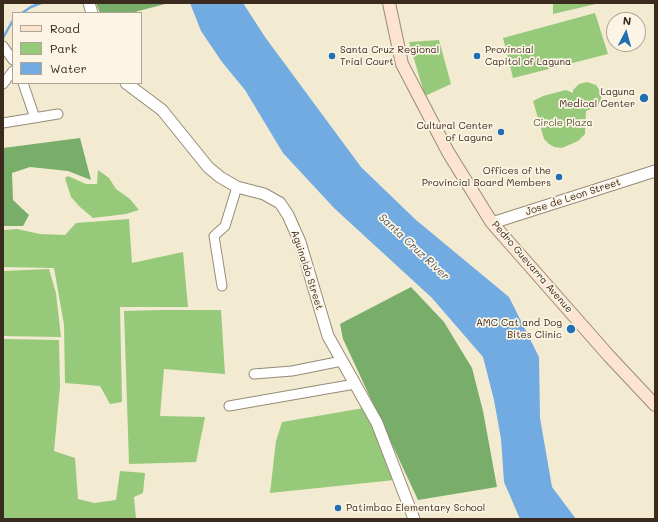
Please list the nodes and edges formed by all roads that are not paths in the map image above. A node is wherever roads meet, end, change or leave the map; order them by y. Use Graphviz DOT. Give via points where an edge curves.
graph roads {
  1 [pos="388,3"];
  2 [pos="5,49"];
  3 [pos="12,59"];
  4 [pos="12,72"];
  5 [pos="3,84"];
  6 [pos="23,84"];
  7 [pos="127,84"];
  8 [pos="58,114"];
  9 [pos="34,118"];
  10 [pos="3,123"];
  11 [pos="655,171"];
  12 [pos="237,187"];
  13 [pos="492,223"];
  14 [pos="222,286"];
  15 [pos="342,361"];
  16 [pos="254,374"];
  17 [pos="354,384"];
  18 [pos="655,405"];
  19 [pos="229,406"];
  20 [pos="414,519"];
  1 -- 13 [label="main road, Pedro Guevarra Avenue" via="402,64 448,152"];
  2 -- 3 [label="street"];
  4 -- 5 [label="street"];
  6 -- 9 [label="street"];
  7 -- 12 [label="street, Aguinaldo Street" via="162,110 208,167"];
  8 -- 9 [label="street"];
  9 -- 10 [label="street"];
  11 -- 13 [label="street, Jose de Leon Street"];
  12 -- 14 [label="street" via="225,226 214,236"];
  12 -- 15 [label="street, Aguinaldo Street" via="264,194 280,203 288,215 300,242 328,336"];
  13 -- 18 [label="main road, Pedro Guevarra Avenue"];
  15 -- 16 [label="street" via="292,371"];
  15 -- 17 [label="street, Aguinaldo Street"];
  17 -- 19 [label="street"];
  17 -- 20 [label="street, Aguinaldo Street" via="377,423"];
}
